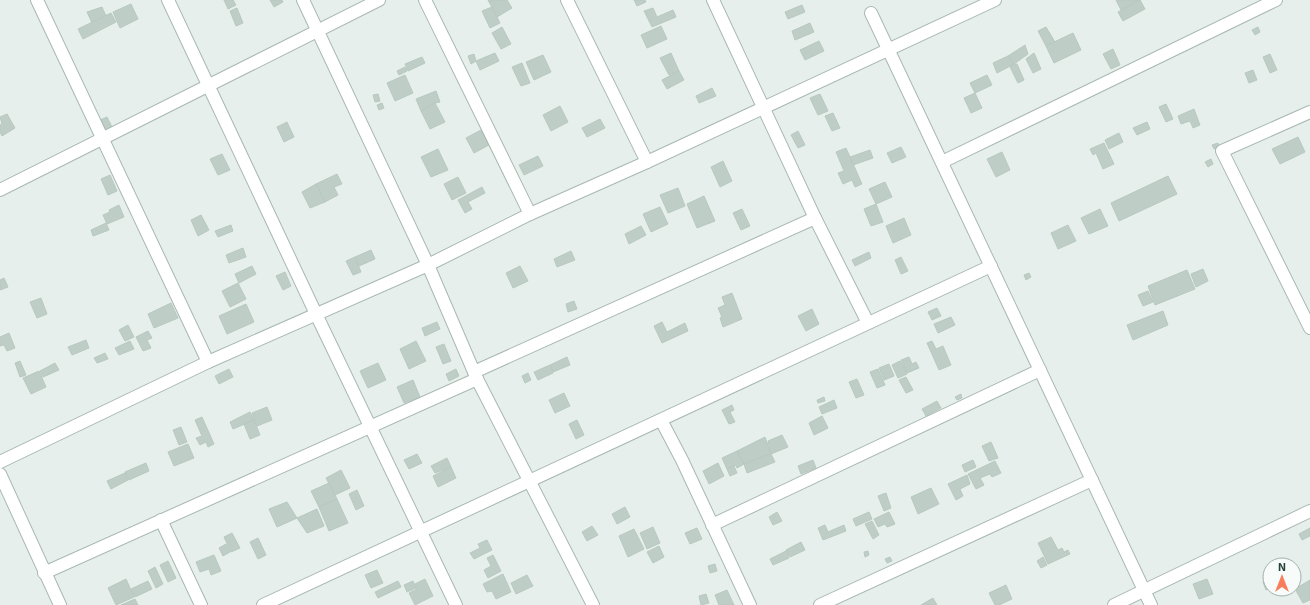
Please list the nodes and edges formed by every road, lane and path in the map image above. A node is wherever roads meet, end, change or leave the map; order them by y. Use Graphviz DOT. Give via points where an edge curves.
graph roads {
  1 [pos="37,0"];
  2 [pos="168,0"];
  3 [pos="304,0"];
  4 [pos="379,0"];
  5 [pos="425,0"];
  6 [pos="567,0"];
  7 [pos="713,0"];
  8 [pos="995,0"];
  9 [pos="1276,0"];
  10 [pos="871,13"];
  11 [pos="318,31"];
  12 [pos="888,49"];
  13 [pos="208,86"];
  14 [pos="763,108"];
  15 [pos="1310,112"];
  16 [pos="102,139"];
  17 [pos="647,162"];
  18 [pos="942,162"];
  19 [pos="0,190"];
  20 [pos="530,214"];
  21 [pos="816,218"];
  22 [pos="428,264"];
  23 [pos="991,266"];
  24 [pos="316,314"];
  25 [pos="868,323"];
  26 [pos="1310,328"];
  27 [pos="208,362"];
  28 [pos="1040,370"];
  29 [pos="476,376"];
  30 [pos="661,420"];
  31 [pos="370,427"];
  32 [pos="0,462"];
  33 [pos="0,474"];
  34 [pos="1092,480"];
  35 [pos="529,481"];
  36 [pos="5,500"];
  37 [pos="1310,511"];
  38 [pos="161,520"];
  39 [pos="712,525"];
  40 [pos="420,532"];
  41 [pos="44,573"];
  42 [pos="1144,591"];
  43 [pos="60,605"];
  44 [pos="201,605"];
  45 [pos="263,605"];
  46 [pos="456,605"];
  47 [pos="593,605"];
  48 [pos="750,605"];
  49 [pos="820,605"];
  50 [pos="1114,605"];
  51 [pos="1151,605"];
  1 -- 16 [label="street"];
  2 -- 13 [label="street"];
  3 -- 11 [label="street"];
  4 -- 11 [label="street"];
  5 -- 20 [label="street"];
  6 -- 17 [label="street"];
  7 -- 14 [label="street"];
  8 -- 12 [label="street"];
  9 -- 18 [label="street"];
  10 -- 12 [label="street"];
  11 -- 13 [label="street"];
  11 -- 22 [label="street"];
  12 -- 14 [label="street"];
  12 -- 18 [label="street"];
  13 -- 16 [label="street"];
  13 -- 24 [label="street"];
  14 -- 17 [label="street"];
  14 -- 21 [label="street"];
  15 -- 26 [label="street" via="1222,151"];
  16 -- 19 [label="street"];
  16 -- 27 [label="street"];
  17 -- 20 [label="street"];
  18 -- 23 [label="street"];
  20 -- 22 [label="street"];
  21 -- 25 [label="street"];
  21 -- 29 [label="street"];
  22 -- 24 [label="street"];
  22 -- 29 [label="street"];
  23 -- 25 [label="street"];
  23 -- 28 [label="street"];
  24 -- 27 [label="street"];
  24 -- 31 [label="street"];
  25 -- 30 [label="street"];
  27 -- 32 [label="street"];
  28 -- 34 [label="street"];
  28 -- 39 [label="street"];
  29 -- 31 [label="street"];
  29 -- 35 [label="street"];
  30 -- 35 [label="street"];
  30 -- 39 [label="street"];
  31 -- 38 [label="street"];
  31 -- 40 [label="street"];
  33 -- 36 [label="street"];
  34 -- 42 [label="street"];
  34 -- 49 [label="street"];
  35 -- 40 [label="street"];
  35 -- 47 [label="street"];
  36 -- 41 [label="street"];
  37 -- 42 [label="street"];
  38 -- 41 [label="street"];
  38 -- 44 [label="street"];
  39 -- 48 [label="street"];
  40 -- 45 [label="street"];
  40 -- 46 [label="street"];
  41 -- 43 [label="street"];
  42 -- 50 [label="street"];
  42 -- 51 [label="street"];
}
